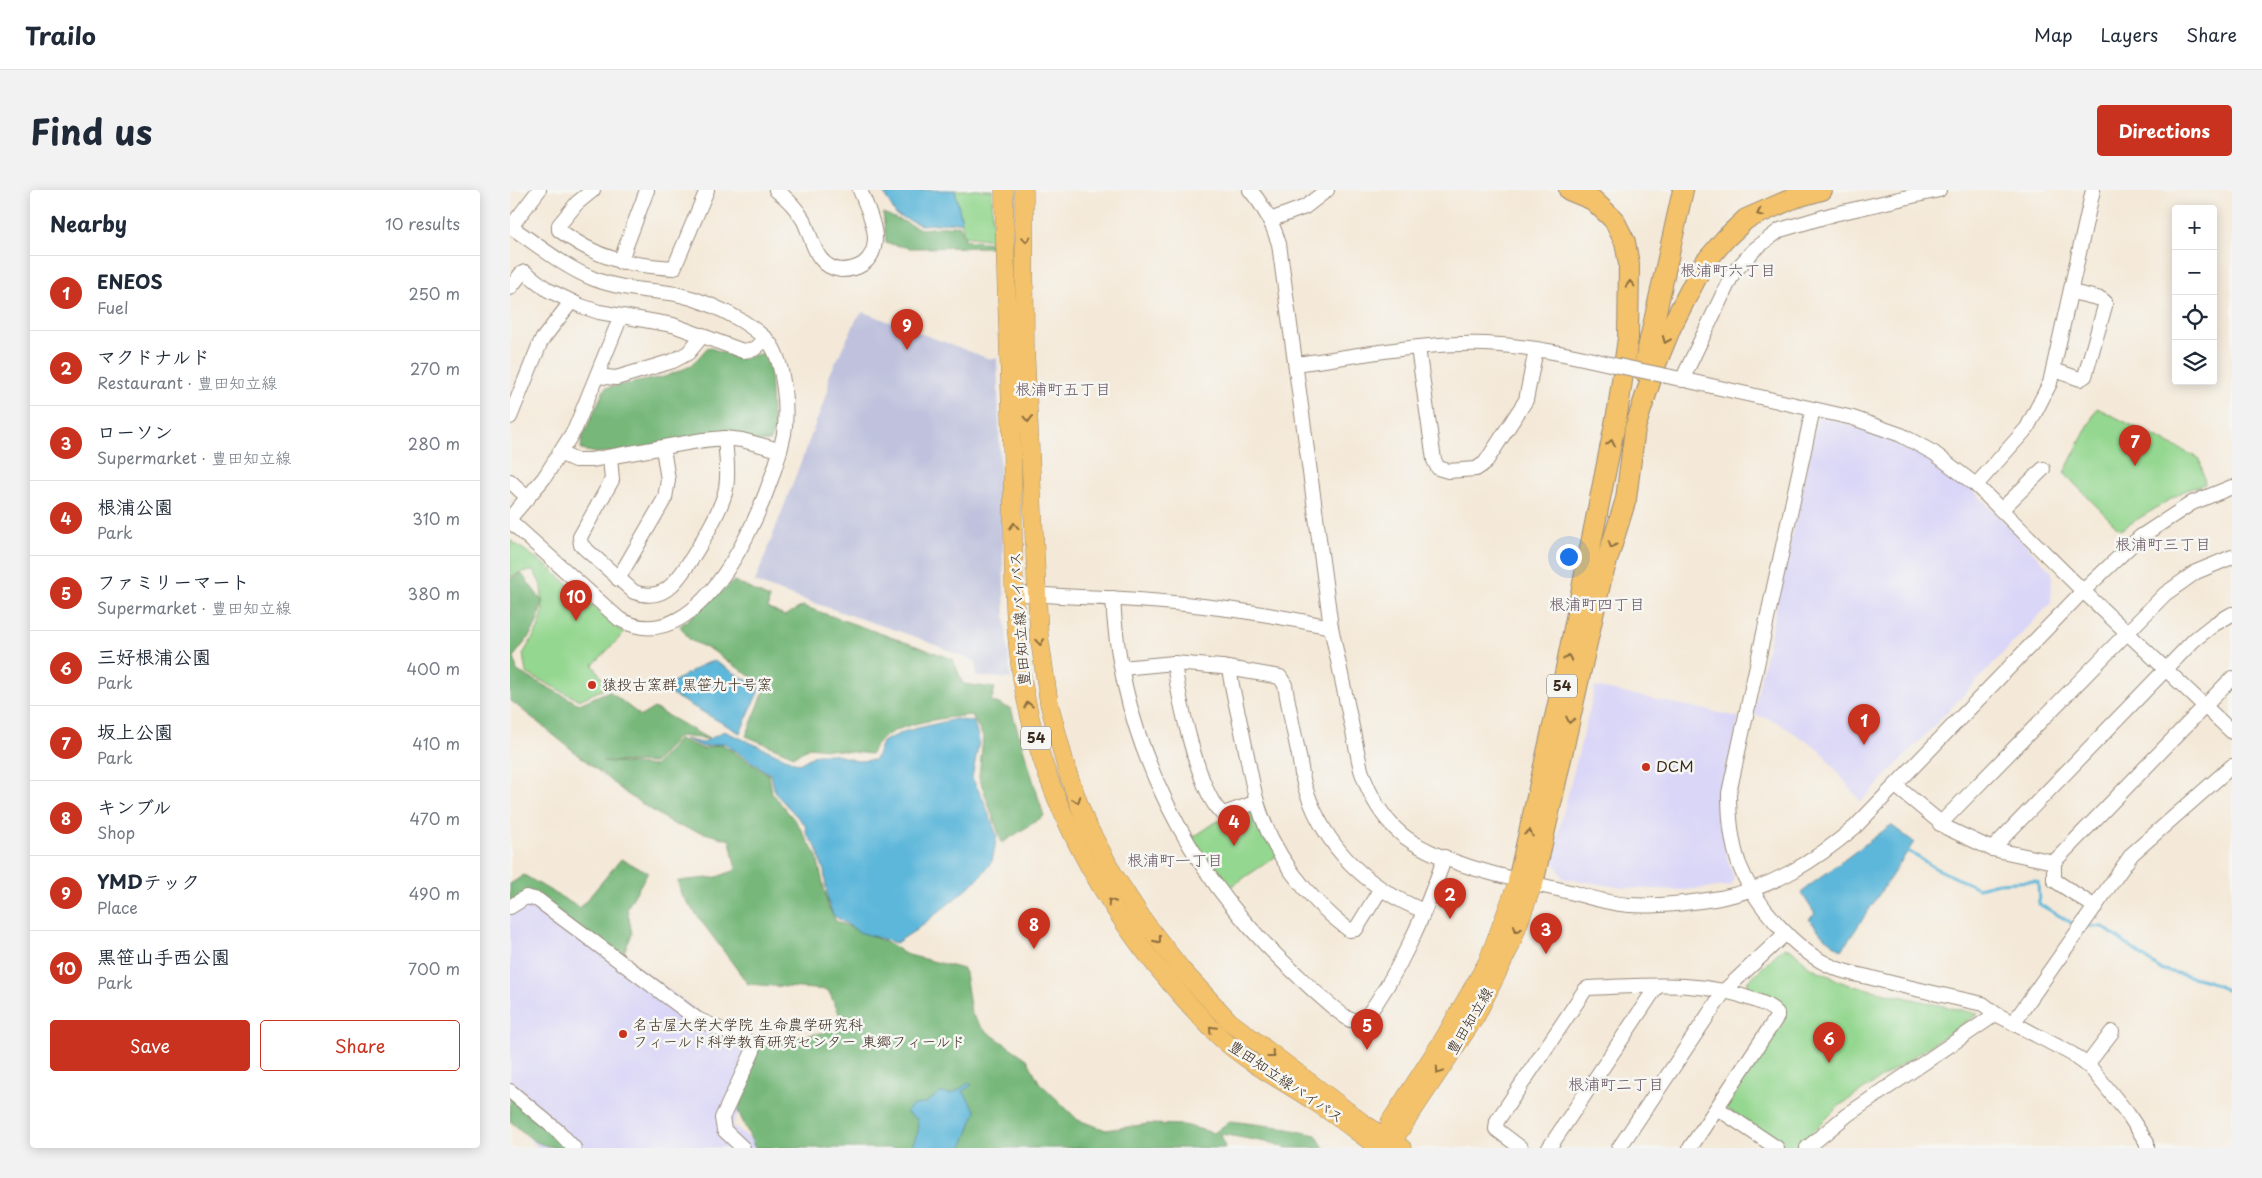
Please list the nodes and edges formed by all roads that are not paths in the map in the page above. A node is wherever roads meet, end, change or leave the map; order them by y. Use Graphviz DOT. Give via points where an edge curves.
graph roads {
  1 [pos="538,190"];
  2 [pos="593,190"];
  3 [pos="647,190"];
  4 [pos="707,190"];
  5 [pos="776,190"];
  6 [pos="860,190"];
  7 [pos="1004,190"];
  8 [pos="1024,190"];
  9 [pos="1250,190"];
  10 [pos="1327,190"];
  11 [pos="1569,190"];
  12 [pos="1822,190"];
  13 [pos="1939,190"];
  14 [pos="2093,190"];
  15 [pos="1678,194"];
  16 [pos="1270,220"];
  17 [pos="511,227"];
  18 [pos="580,245"];
  19 [pos="620,262"];
  20 [pos="567,265"];
  21 [pos="510,288"];
  22 [pos="2072,292"];
  23 [pos="571,302"];
  24 [pos="621,316"];
  25 [pos="703,335"];
  26 [pos="766,339"];
  27 [pos="1418,348"];
  28 [pos="1536,349"];
  29 [pos="1296,364"];
  30 [pos="2054,370"];
  31 [pos="597,376"];
  32 [pos="1682,380"];
  33 [pos="1622,385"];
  34 [pos="1813,409"];
  35 [pos="510,416"];
  36 [pos="1635,428"];
  37 [pos="725,438"];
  38 [pos="663,448"];
  39 [pos="779,450"];
  40 [pos="559,454"];
  41 [pos="610,457"];
  42 [pos="2043,469"];
  43 [pos="510,481"];
  44 [pos="1976,485"];
  45 [pos="2232,487"];
  46 [pos="528,498"];
  47 [pos="2000,510"];
  48 [pos="510,519"];
  49 [pos="2232,557"];
  50 [pos="618,579"];
  51 [pos="2083,591"];
  52 [pos="1015,594"];
  53 [pos="1037,594"];
  54 [pos="1113,598"];
  55 [pos="2232,614"];
  56 [pos="1331,627"];
  57 [pos="2127,633"];
  58 [pos="1174,663"];
  59 [pos="1122,668"];
  60 [pos="1229,668"];
  61 [pos="2166,669"];
  62 [pos="2232,678"];
  63 [pos="2205,706"];
  64 [pos="2232,732"];
  65 [pos="2232,766"];
  66 [pos="1896,786"];
  67 [pos="1257,802"];
  68 [pos="1940,824"];
  69 [pos="1992,849"];
  70 [pos="1445,857"];
  71 [pos="2054,862"];
  72 [pos="1526,882"];
  73 [pos="1380,890"];
  74 [pos="1752,890"];
  75 [pos="510,907"];
  76 [pos="2095,907"];
  77 [pos="1424,911"];
  78 [pos="1786,932"];
  79 [pos="1657,986"];
  80 [pos="1725,990"];
  81 [pos="1996,1014"];
  82 [pos="2014,1022"];
  83 [pos="2112,1032"];
  84 [pos="2087,1065"];
  85 [pos="510,1091"];
  86 [pos="1717,1108"];
  87 [pos="1387,1144"];
  88 [pos="574,1148"];
  89 [pos="742,1148"];
  90 [pos="1521,1148"];
  91 [pos="1549,1148"];
  92 [pos="1619,1148"];
  93 [pos="1690,1148"];
  94 [pos="1777,1148"];
  95 [pos="1808,1148"];
  96 [pos="2147,1148"];
  1 -- 17 [label="street"];
  2 -- 18 [label="street" via="577,203 558,227"];
  3 -- 19 [label="street"];
  4 -- 19 [label="street" via="674,268"];
  5 -- 6 [label="street" via="803,219 820,258 842,270 865,262 874,245 872,222"];
  52 -- 7 [label="main road, 豊田知立線バイパス / 54, one-way"];
  8 -- 53 [label="main road, 豊田知立線バイパス / 54, one-way" via="1025,346"];
  9 -- 16 [label="street"];
  10 -- 16 [label="street" via="1305,208"];
  33 -- 11 [label="highway, one-way" via="1630,301 1625,242 1614,220 1593,200"];
  12 -- 36 [label="highway, one-way" via="1794,198 1746,219 1703,265 1668,334"];
  13 -- 32 [label="street" via="1780,230 1755,248 1733,273"];
  14 -- 22 [label="street"];
  15 -- 33 [label="highway"];
  15 -- 36 [label="highway"];
  16 -- 29 [label="street" via="1279,244"];
  17 -- 20 [label="street"];
  18 -- 19 [label="street"];
  18 -- 20 [label="street"];
  20 -- 26 [label="street" via="603,282 678,295 707,304 736,318"];
  21 -- 23 [label="street" via="525,272 548,290"];
  22 -- 30 [label="street"];
  22 -- 30 [label="street" via="2101,299 2105,306 2085,376 2080,379"];
  23 -- 24 [label="street"];
  23 -- 35 [label="street" via="541,341"];
  24 -- 25 [label="street" via="673,325"];
  24 -- 31 [label="street"];
  25 -- 26 [label="street" via="743,351 754,349"];
  25 -- 31 [label="street" via="688,353 672,361 616,378"];
  26 -- 39 [label="street" via="778,356 780,366 785,417"];
  27 -- 28 [label="street" via="1476,344"];
  27 -- 28 [label="street" via="1434,460 1438,468 1448,471 1476,469 1491,455 1526,400"];
  27 -- 29 [label="street"];
  28 -- 32 [label="street, bridge"];
  29 -- 56 [label="street"];
  30 -- 44 [label="street" via="2027,428"];
  31 -- 40 [label="street" via="580,419"];
  32 -- 34 [label="street"];
  72 -- 33 [label="highway, 54, one-way"];
  34 -- 44 [label="street" via="1853,418 1901,435 1934,453"];
  34 -- 74 [label="street" via="1729,793 1732,840 1739,865"];
  36 -- 72 [label="highway, 54, one-way" via="1626,499 1600,580"];
  37 -- 38 [label="street"];
  37 -- 39 [label="street"];
  37 -- 50 [label="street" via="725,492 718,510 677,578 666,589 647,595 634,592"];
  38 -- 41 [label="street"];
  38 -- 50 [label="street" via="668,480 665,498"];
  39 -- 48 [label="street" via="760,507 719,581 700,604 664,625 636,626 615,616"];
  40 -- 41 [label="street" via="584,461"];
  40 -- 46 [label="street"];
  41 -- 50 [label="street" via="612,480 580,541"];
  42 -- 47 [label="street"];
  43 -- 46 [label="street"];
  44 -- 47 [label="street"];
  45 -- 51 [label="street" via="2192,503 2165,519 2140,537"];
  46 -- 48 [label="street"];
  47 -- 51 [label="street"];
  49 -- 57 [label="street" via="2185,578"];
  51 -- 57 [label="street"];
  51 -- 66 [label="street"];
  52 -- 53 [label="street"];
  87 -- 52 [label="main road, 豊田知立線バイパス / 54, one-way" via="1268,1073 1221,1038 1169,982 1128,930 1098,883 1069,826 1048,774 1032,726 1020,665"];
  53 -- 54 [label="street"];
  53 -- 87 [label="main road, 豊田知立線バイパス / 54, one-way" via="1049,703 1067,771 1086,823 1114,875 1176,963 1229,1021"];
  54 -- 56 [label="street" via="1236,610"];
  54 -- 59 [label="street"];
  55 -- 61 [label="street" via="2194,640"];
  56 -- 70 [label="street" via="1366,786 1378,808 1400,833"];
  57 -- 61 [label="street"];
  57 -- 68 [label="street"];
  58 -- 59 [label="street"];
  58 -- 60 [label="street"];
  58 -- 67 [label="street" via="1189,738 1214,804 1223,814"];
  59 -- 77 [label="street" via="1135,724 1155,779 1196,858 1245,923 1344,1016 1354,1021 1364,1020 1392,976"];
  60 -- 67 [label="street"];
  60 -- 73 [label="street" via="1276,675 1282,679 1305,789 1321,824 1345,858"];
  61 -- 63 [label="street"];
  61 -- 69 [label="street"];
  62 -- 63 [label="street"];
  63 -- 64 [label="street"];
  63 -- 71 [label="street"];
  65 -- 76 [label="street" via="2132,854"];
  66 -- 68 [label="street"];
  66 -- 74 [label="street" via="1855,827 1819,856"];
  67 -- 73 [label="street" via="1276,846 1298,881 1349,930 1356,929"];
  68 -- 69 [label="street"];
  69 -- 71 [label="street"];
  70 -- 72 [label="street"];
  70 -- 77 [label="street"];
  71 -- 76 [label="street" via="2054,880"];
  72 -- 74 [label="street" via="1628,905 1677,904"];
  72 -- 87 [label="main road, 豊田知立線 / 54" via="1510,947 1476,1016"];
  73 -- 77 [label="street"];
  74 -- 78 [label="street"];
  75 -- 89 [label="street" via="526,898 542,902 697,1019 750,1042 753,1051 722,1118 724,1130"];
  76 -- 82 [label="street"];
  78 -- 80 [label="street"];
  78 -- 81 [label="street" via="1812,955 1837,969 1983,1004"];
  79 -- 80 [label="street" via="1705,986"];
  79 -- 90 [label="street" via="1588,988 1582,992 1497,1121 1496,1129"];
  79 -- 91 [label="street"];
  80 -- 86 [label="street" via="1769,1007 1777,1017"];
  80 -- 92 [label="street"];
  81 -- 82 [label="street"];
  81 -- 95 [label="street" via="1847,1115"];
  82 -- 84 [label="street"];
  83 -- 84 [label="street"];
  84 -- 96 [label="street" via="2128,1114"];
  85 -- 88 [label="street"];
  86 -- 93 [label="street"];
  86 -- 94 [label="street"];
}
